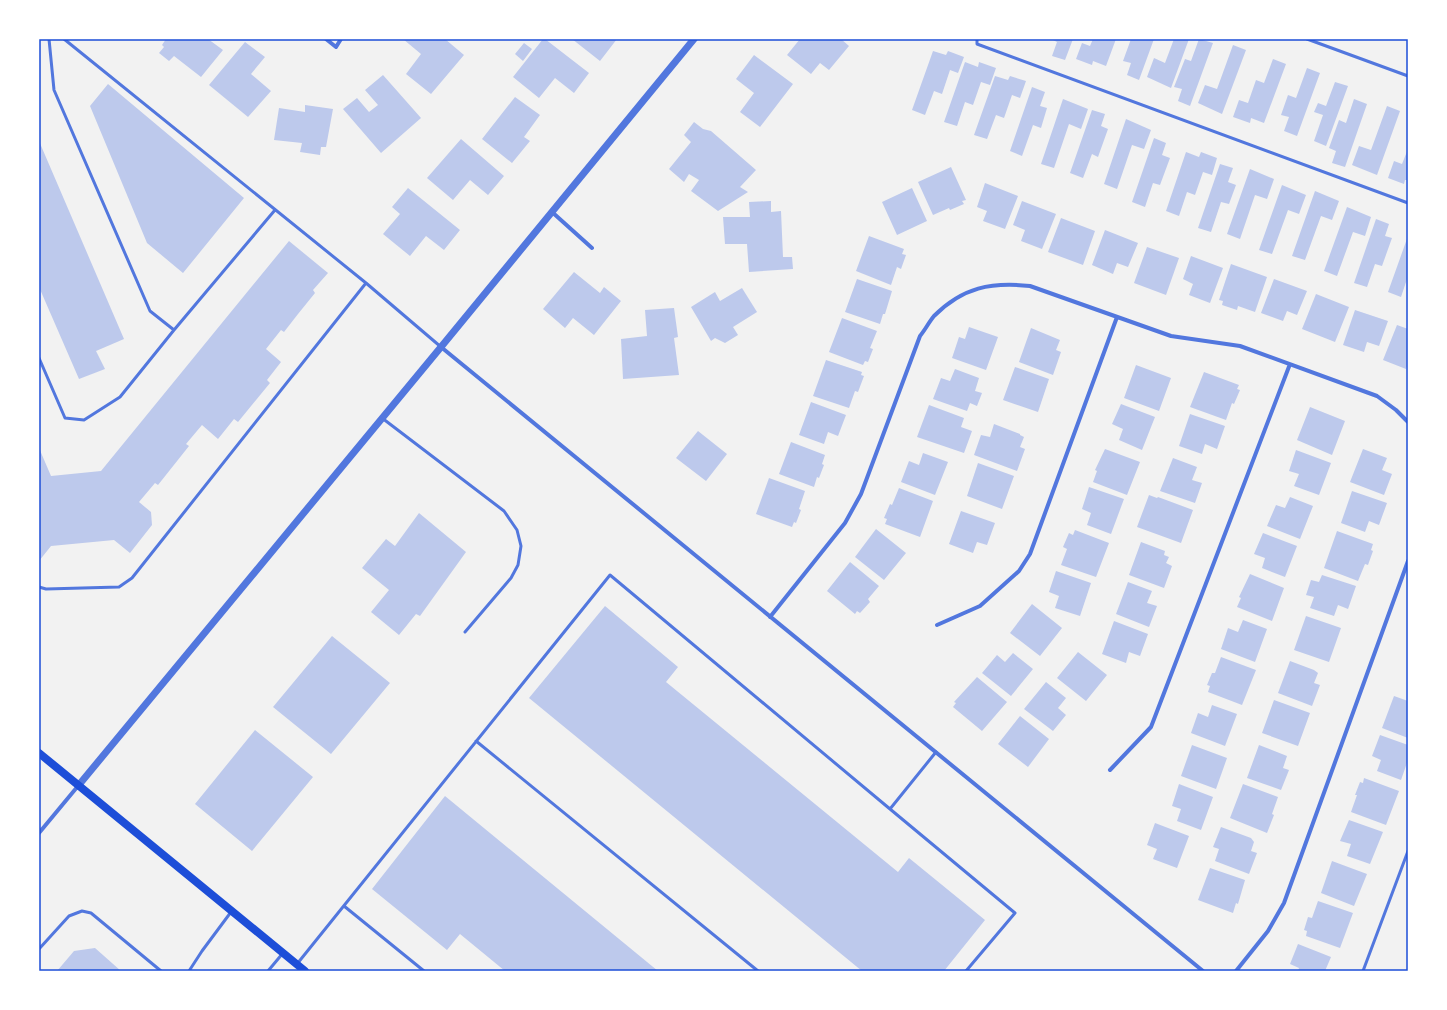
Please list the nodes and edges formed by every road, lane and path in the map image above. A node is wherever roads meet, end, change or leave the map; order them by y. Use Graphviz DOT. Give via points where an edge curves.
graph roads {
  1 [pos="49,39"];
  2 [pos="64,39"];
  3 [pos="326,39"];
  4 [pos="341,39"];
  5 [pos="694,39"];
  6 [pos="977,39"];
  7 [pos="1307,39"];
  8 [pos="1408,76"];
  9 [pos="1408,203"];
  10 [pos="275,210"];
  11 [pos="552,212"];
  12 [pos="592,248"];
  13 [pos="366,283"];
  14 [pos="1117,317"];
  15 [pos="174,330"];
  16 [pos="441,347"];
  17 [pos="39,358"];
  18 [pos="1290,364"];
  19 [pos="382,418"];
  20 [pos="1408,422"];
  21 [pos="1408,561"];
  22 [pos="39,587"];
  23 [pos="770,617"];
  24 [pos="937,626"];
  25 [pos="465,632"];
  26 [pos="476,741"];
  27 [pos="936,752"];
  28 [pos="39,753"];
  29 [pos="1110,770"];
  30 [pos="78,786"];
  31 [pos="890,809"];
  32 [pos="39,833"];
  33 [pos="1408,851"];
  34 [pos="344,906"];
  35 [pos="232,911"];
  36 [pos="39,949"];
  37 [pos="283,953"];
  38 [pos="297,965"];
  39 [pos="161,971"];
  40 [pos="189,971"];
  41 [pos="268,971"];
  42 [pos="305,971"];
  43 [pos="424,971"];
  44 [pos="758,971"];
  45 [pos="966,971"];
  46 [pos="1203,971"];
  47 [pos="1236,971"];
  48 [pos="1363,971"];
  1 -- 15 [label="lane" via="54,90 150,311"];
  2 -- 10 [label="lane"];
  3 -- 4 [label="street" via="336,47"];
  5 -- 11 [label="street"];
  6 -- 9 [label="lane" via="977,44"];
  7 -- 8 [label="lane"];
  10 -- 13 [label="lane"];
  10 -- 15 [label="lane"];
  11 -- 12 [label="street"];
  11 -- 16 [label="street"];
  13 -- 16 [label="lane"];
  13 -- 22 [label="lane" via="132,578 119,586 46,590"];
  14 -- 18 [label="street" via="1171,336 1240,346"];
  14 -- 23 [label="street" via="1030,286 1007,284 983,287 950,302 934,317 920,336 861,494 845,523"];
  14 -- 24 [label="street" via="1030,554 1019,571 980,606"];
  15 -- 17 [label="lane" via="120,397 84,420 65,418"];
  16 -- 19 [label="street"];
  16 -- 23 [label="street"];
  18 -- 20 [label="street" via="1377,396"];
  18 -- 29 [label="street" via="1151,727"];
  19 -- 25 [label="lane" via="504,511 517,530 520,546 518,565 511,578"];
  19 -- 30 [label="street"];
  21 -- 47 [label="street" via="1284,903 1268,931"];
  23 -- 27 [label="street"];
  26 -- 31 [label="lane" via="610,575"];
  26 -- 34 [label="lane"];
  26 -- 44 [label="lane"];
  27 -- 31 [label="lane"];
  27 -- 46 [label="street"];
  28 -- 30 [label="main road"];
  30 -- 32 [label="street"];
  30 -- 35 [label="main road"];
  31 -- 45 [label="lane" via="1015,913"];
  33 -- 48 [label="lane"];
  34 -- 38 [label="lane"];
  34 -- 43 [label="lane"];
  35 -- 37 [label="main road"];
  35 -- 40 [label="lane"];
  36 -- 39 [label="lane" via="69,916 82,911 92,914"];
  37 -- 38 [label="main road"];
  37 -- 41 [label="lane"];
  38 -- 42 [label="main road"];
}
